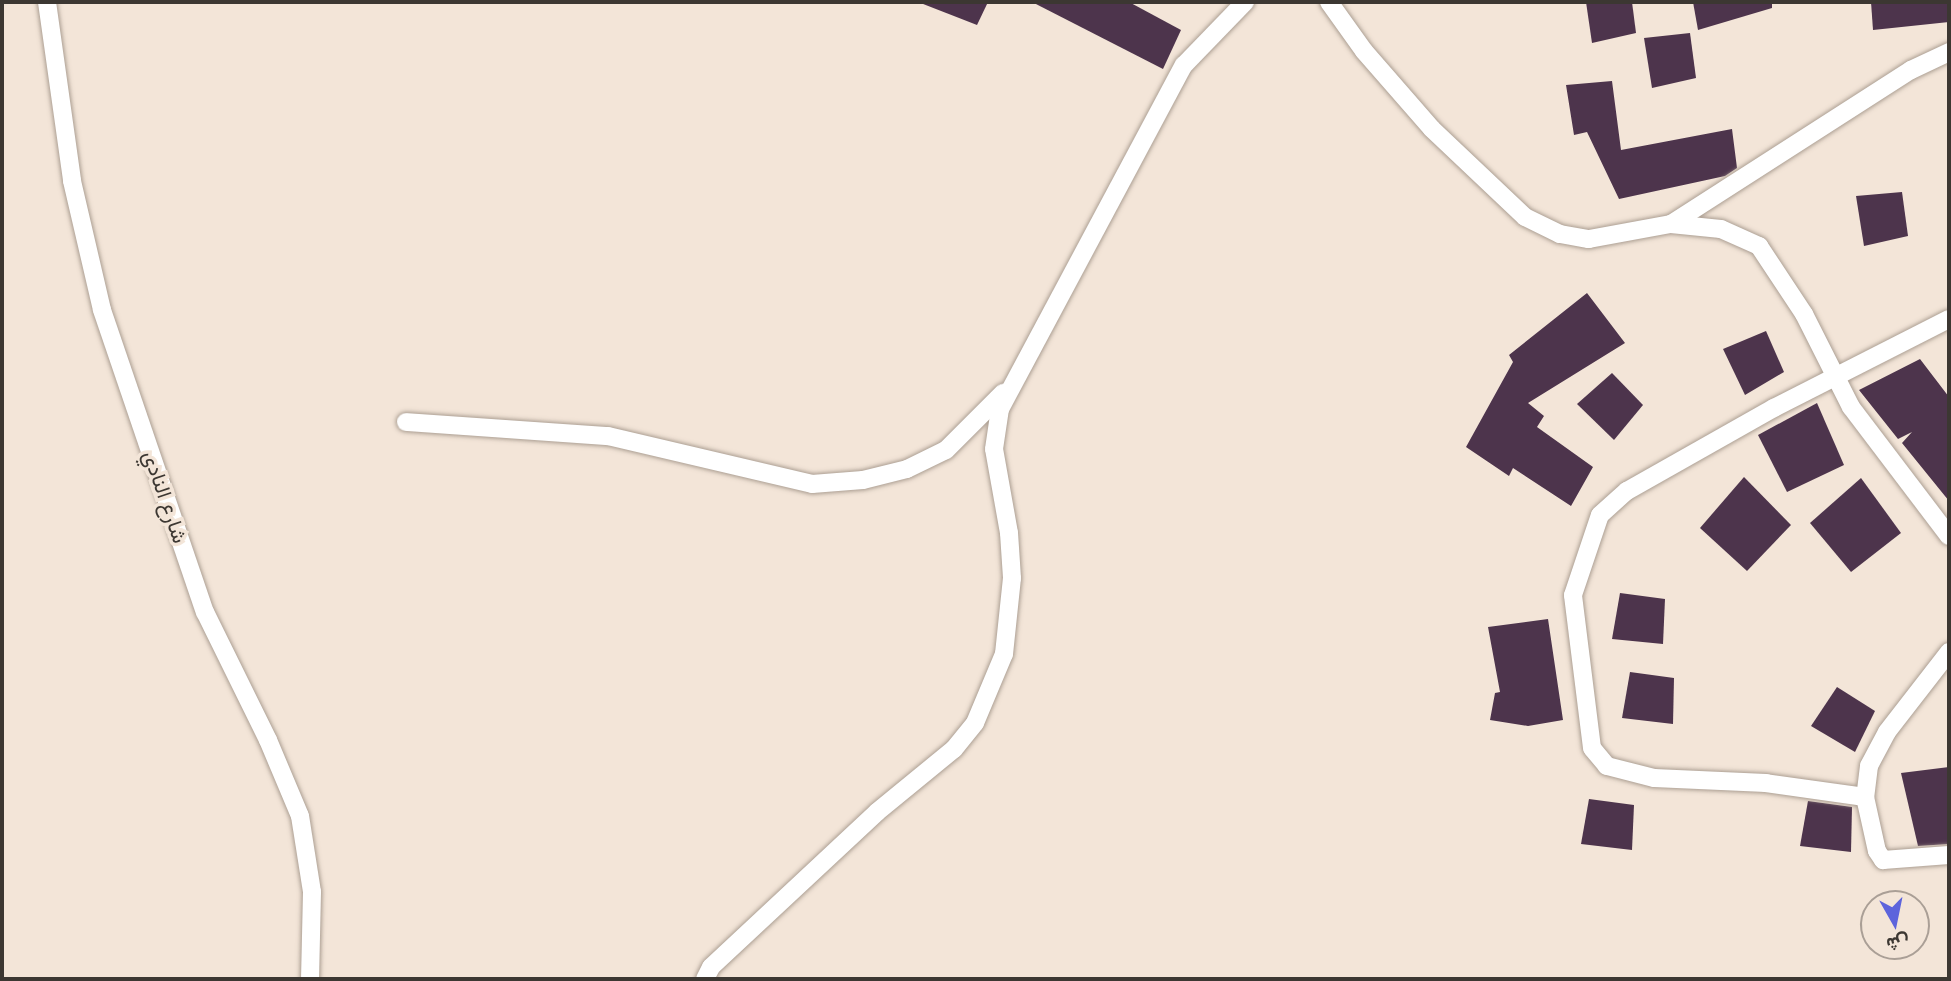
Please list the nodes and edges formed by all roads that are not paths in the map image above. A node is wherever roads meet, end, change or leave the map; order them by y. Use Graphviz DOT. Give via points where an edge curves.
graph roads {
  1 [pos="47,2"];
  2 [pos="1245,2"];
  3 [pos="1329,2"];
  4 [pos="1949,52"];
  5 [pos="1671,224"];
  6 [pos="1949,319"];
  7 [pos="1834,377"];
  8 [pos="1015,380"];
  9 [pos="406,422"];
  10 [pos="1949,536"];
  11 [pos="1949,652"];
  12 [pos="1865,797"];
  13 [pos="1949,855"];
  14 [pos="310,979"];
  15 [pos="705,979"];
  1 -- 14 [label="street, شارع النادي" via="72,181 102,310 205,612 300,816 312,892"];
  2 -- 8 [label="street" via="1184,65"];
  3 -- 5 [label="street" via="1364,51 1432,129 1525,216 1560,234 1589,239"];
  4 -- 5 [label="street" via="1911,70"];
  5 -- 7 [label="street" via="1721,229 1759,246 1804,314"];
  6 -- 7 [label="street"];
  7 -- 10 [label="street" via="1851,407"];
  7 -- 12 [label="street" via="1627,491 1600,515 1573,595 1592,748 1607,766 1654,778 1766,783"];
  8 -- 9 [label="street" via="946,450 896,472 811,484 608,436"];
  8 -- 15 [label="street" via="1000,409 994,449 1013,579 1004,654 992,691 954,749 877,812 711,967"];
  11 -- 12 [label="street" via="1887,732 1869,766"];
  12 -- 13 [label="street" via="1883,860"];
}
